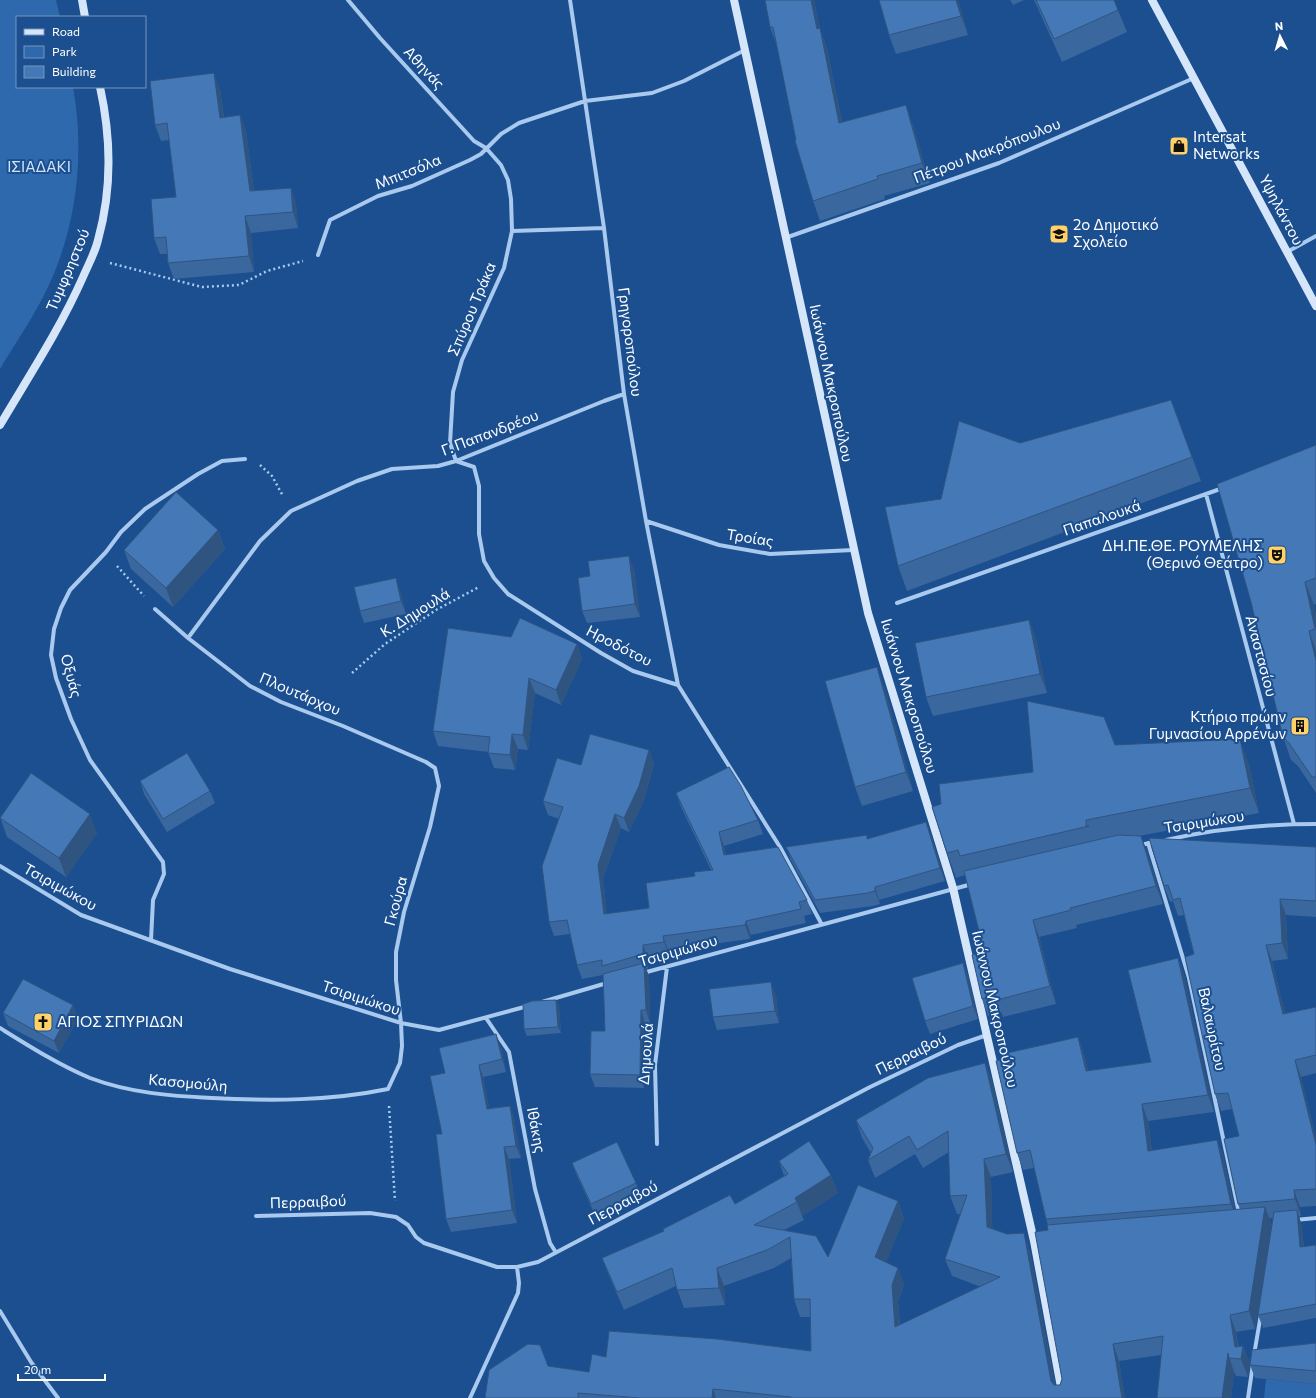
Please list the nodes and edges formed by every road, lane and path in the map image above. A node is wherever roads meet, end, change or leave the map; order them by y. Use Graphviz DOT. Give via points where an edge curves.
graph roads {
  1 [pos="82,0"];
  2 [pos="348,0"];
  3 [pos="570,0"];
  4 [pos="734,0"];
  5 [pos="1152,0"];
  6 [pos="86,16"];
  7 [pos="745,50"];
  8 [pos="1194,78"];
  9 [pos="100,88"];
  10 [pos="585,101"];
  11 [pos="486,148"];
  12 [pos="604,228"];
  13 [pos="512,231"];
  14 [pos="1316,236"];
  15 [pos="786,238"];
  16 [pos="1287,252"];
  17 [pos="318,255"];
  18 [pos="91,258"];
  19 [pos="1316,306"];
  20 [pos="624,394"];
  21 [pos="0,425"];
  22 [pos="245,459"];
  23 [pos="456,461"];
  24 [pos="1228,487"];
  25 [pos="1206,494"];
  26 [pos="291,511"];
  27 [pos="646,521"];
  28 [pos="853,550"];
  29 [pos="106,552"];
  30 [pos="494,578"];
  31 [pos="897,603"];
  32 [pos="155,609"];
  33 [pos="188,638"];
  34 [pos="352,673"];
  35 [pos="678,686"];
  36 [pos="438,786"];
  37 [pos="1294,824"];
  38 [pos="1316,824"];
  39 [pos="1148,843"];
  40 [pos="1132,847"];
  41 [pos="0,866"];
  42 [pos="977,883"];
  43 [pos="953,888"];
  44 [pos="822,924"];
  45 [pos="151,940"];
  46 [pos="667,967"];
  47 [pos="637,975"];
  48 [pos="614,982"];
  49 [pos="538,1003"];
  50 [pos="531,1005"];
  51 [pos="486,1018"];
  52 [pos="401,1024"];
  53 [pos="0,1028"];
  54 [pos="987,1036"];
  55 [pos="388,1089"];
  56 [pos="657,1144"];
  57 [pos="256,1216"];
  58 [pos="1240,1216"];
  59 [pos="396,1217"];
  60 [pos="1316,1218"];
  61 [pos="1292,1220"];
  62 [pos="555,1251"];
  63 [pos="517,1267"];
  64 [pos="1262,1307"];
  65 [pos="0,1311"];
  66 [pos="58,1398"];
  67 [pos="470,1398"];
  68 [pos="1063,1398"];
  69 [pos="1248,1398"];
  1 -- 6 [label="main road"];
  2 -- 11 [label="street, Αθηνάς" via="474,141"];
  3 -- 10 [label="street, Γρηγοροπούλου"];
  4 -- 7 [label="main road, Ιωάννου Μακροπούλου"];
  5 -- 8 [label="main road, Υψηλάντου"];
  7 -- 10 [label="street, Μπιτσόλα" via="684,81 652,93"];
  7 -- 15 [label="main road, Ιωάννου Μακροπούλου"];
  8 -- 15 [label="street, Πέτρου Μακρόπουλου" via="999,163"];
  8 -- 16 [label="main road, Υψηλάντου"];
  9 -- 18 [label="main road, Τυμφρηστού" via="107,133 108,188 102,226"];
  10 -- 11 [label="street, Μπιτσόλα" via="519,122"];
  10 -- 12 [label="street, Γρηγοροπούλου"];
  11 -- 13 [label="street, Σπύρου Τράκα" via="508,180"];
  11 -- 17 [label="street, Μπιτσόλα" via="470,160 412,186 378,196 330,220"];
  12 -- 13 [label="street"];
  12 -- 20 [label="street, Γρηγοροπούλου"];
  13 -- 23 [label="street, Σπύρου Τράκα" via="504,268 462,360 453,392 450,443"];
  14 -- 16 [label="street"];
  15 -- 28 [label="main road, Ιωάννου Μακροπούλου"];
  16 -- 19 [label="main road, Υψηλάντου"];
  17 -- 18 [label="path" via="267,271 239,285 202,287"];
  18 -- 21 [label="main road, Τυμφρηστού" via="64,317"];
  20 -- 23 [label="street, Γ. Παπανδρέου"];
  20 -- 27 [label="street, Γρηγοροπούλου"];
  22 -- 26 [label="path" via="260,465 272,476"];
  22 -- 29 [label="street, Οξυάς" via="222,461 145,509 121,532"];
  23 -- 26 [label="street, Γ. Παπανδρέου" via="438,466 392,469 357,481"];
  23 -- 30 [label="street, Ηροδότου" via="474,468 479,486 479,534 484,561"];
  24 -- 25 [label="street, Παπαλουκά"];
  25 -- 31 [label="street, Παπαλουκά"];
  25 -- 37 [label="street, Αναστασίου"];
  26 -- 33 [label="street, Γ. Παπανδρέου" via="260,541"];
  27 -- 28 [label="street, Τροίας" via="719,545 770,554"];
  27 -- 35 [label="street, Γρηγοροπούλου"];
  28 -- 43 [label="main road, Ιωάννου Μακροπούλου" via="868,613"];
  29 -- 32 [label="path"];
  29 -- 45 [label="street, Οξυάς" via="70,590 54,629 51,655 56,678 71,719 90,760 163,862 164,874 153,900"];
  30 -- 34 [label="path, Κ. Δημουλά" via="436,610 385,644"];
  30 -- 35 [label="street, Ηροδότου" via="508,594 601,653 633,671"];
  32 -- 33 [label="street, Πλουτάρχου"];
  33 -- 36 [label="street, Πλουτάρχου" via="256,690 426,762 435,768"];
  35 -- 44 [label="street" via="780,847"];
  36 -- 52 [label="street, Γκούρα" via="430,827 404,912 396,952"];
  37 -- 38 [label="street, Τσιριμώκου"];
  37 -- 39 [label="street, Τσιριμώκου" via="1191,834"];
  39 -- 40 [label="street, Τσιριμώκου"];
  39 -- 58 [label="street, Βαλαωρίτου" via="1188,978"];
  41 -- 45 [label="street, Τσιριμώκου" via="82,915"];
  42 -- 43 [label="street, Τσιριμώκου"];
  43 -- 44 [label="street, Τσιριμώκου"];
  43 -- 54 [label="main road, Ιωάννου Μακροπούλου"];
  44 -- 46 [label="street, Τσιριμώκου"];
  45 -- 52 [label="street, Τσιριμώκου" via="230,969"];
  46 -- 47 [label="street, Τσιριμώκου"];
  46 -- 56 [label="street, Δημουλά" via="655,1066"];
  48 -- 49 [label="street"];
  50 -- 51 [label="street, Τσιριμώκου"];
  51 -- 52 [label="street, Τσιριμώκου" via="439,1030"];
  51 -- 62 [label="street, Ιθάκης" via="509,1052 535,1189 550,1243"];
  52 -- 55 [label="street, Γκούρα" via="400,1064"];
  53 -- 55 [label="street, Κασομούλη" via="90,1078 122,1088 162,1095 307,1100 354,1096"];
  54 -- 62 [label="street, Περραιβού" via="958,1045 870,1087"];
  54 -- 68 [label="main road, Ιωάννου Μακροπούλου" via="1037,1241"];
  55 -- 59 [label="path"];
  57 -- 59 [label="street, Περραιβού" via="370,1212"];
  59 -- 63 [label="street, Περραιβού" via="408,1225 424,1243 497,1267"];
  60 -- 61 [label="street"];
  62 -- 63 [label="street, Περραιβού" via="538,1262"];
  63 -- 67 [label="street" via="518,1293"];
  64 -- 69 [label="street"];
  65 -- 66 [label="street" via="30,1362"];
}
